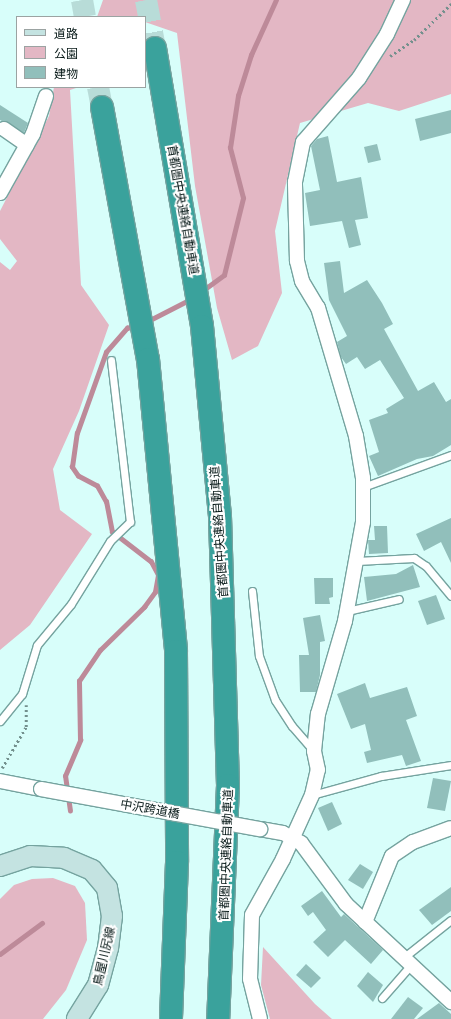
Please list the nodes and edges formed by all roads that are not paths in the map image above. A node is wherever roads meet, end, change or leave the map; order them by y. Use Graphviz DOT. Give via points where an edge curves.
graph roads {
  1 [pos="403,0"];
  2 [pos="155,48"];
  3 [pos="46,96"];
  4 [pos="102,107"];
  5 [pos="4,129"];
  6 [pos="27,145"];
  7 [pos="0,193"];
  8 [pos="112,360"];
  9 [pos="451,455"];
  10 [pos="363,487"];
  11 [pos="357,561"];
  12 [pos="252,591"];
  13 [pos="451,596"];
  14 [pos="399,599"];
  15 [pos="347,611"];
  16 [pos="0,721"];
  17 [pos="314,751"];
  18 [pos="451,765"];
  19 [pos="0,781"];
  20 [pos="312,795"];
  21 [pos="451,828"];
  22 [pos="292,838"];
  23 [pos="0,866"];
  24 [pos="451,920"];
  25 [pos="365,922"];
  26 [pos="406,962"];
  27 [pos="382,998"];
  28 [pos="451,1002"];
  29 [pos="77,1019"];
  30 [pos="171,1019"];
  31 [pos="218,1019"];
  32 [pos="260,1019"];
  1 -- 10 [label="street" via="387,34 358,78 303,142 295,182 297,261 302,281 318,308 341,384 356,436"];
  2 -- 31 [label="highway, 首都圏中央連絡自動車道" via="202,326 220,516 226,638 226,878"];
  3 -- 6 [label="street"];
  4 -- 30 [label="highway" via="148,359 176,651 177,862"];
  5 -- 6 [label="street"];
  6 -- 7 [label="street"];
  8 -- 16 [label="lane" via="130,522 119,529 71,604 37,645 22,694"];
  9 -- 10 [label="lane"];
  10 -- 11 [label="street"];
  11 -- 13 [label="lane" via="414,558 426,566"];
  11 -- 15 [label="street"];
  12 -- 17 [label="lane" via="259,656 275,700 292,726"];
  14 -- 15 [label="lane"];
  15 -- 17 [label="street" via="318,714"];
  17 -- 20 [label="street" via="318,770"];
  18 -- 20 [label="lane" via="381,776"];
  19 -- 22 [label="street, 中沢跨道橋, bridge" via="260,829"];
  20 -- 22 [label="street"];
  21 -- 25 [label="street" via="413,842 392,856"];
  22 -- 25 [label="street" via="311,854 339,897"];
  22 -- 32 [label="street" via="252,915 250,979"];
  23 -- 29 [label="main road, 鳥屋川尻線" via="30,856 64,858 92,870 107,888 112,916 108,948 98,985"];
  24 -- 26 [label="lane"];
  25 -- 26 [label="street"];
  26 -- 27 [label="lane"];
  26 -- 28 [label="street"];
}
